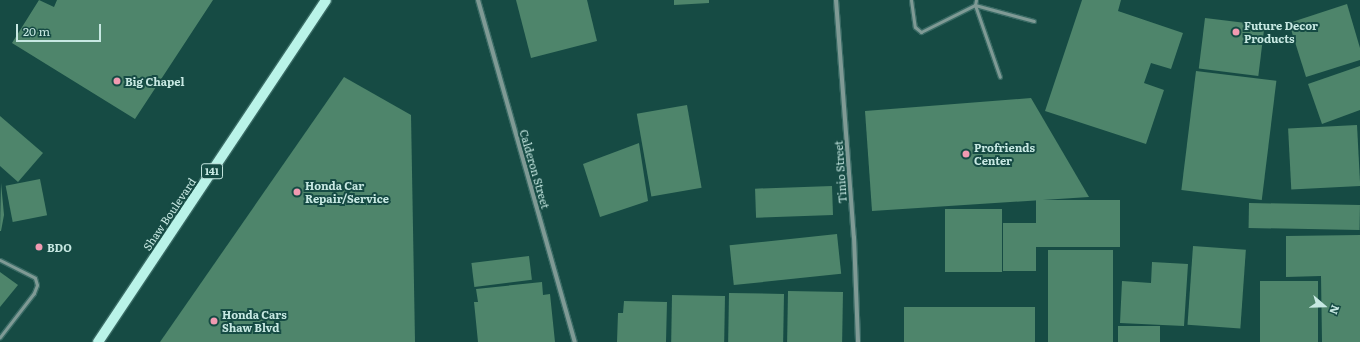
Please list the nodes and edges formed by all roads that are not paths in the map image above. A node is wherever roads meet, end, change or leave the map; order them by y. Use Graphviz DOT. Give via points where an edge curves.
graph roads {
  1 [pos="326,0"];
  2 [pos="478,0"];
  3 [pos="836,0"];
  4 [pos="911,0"];
  5 [pos="976,0"];
  6 [pos="975,5"];
  7 [pos="1034,22"];
  8 [pos="1000,77"];
  9 [pos="0,260"];
  10 [pos="0,337"];
  11 [pos="98,342"];
  12 [pos="575,342"];
  13 [pos="858,342"];
  1 -- 11 [label="main road, Shaw Boulevard / 141"];
  2 -- 12 [label="street, Calderon Street"];
  3 -- 13 [label="street, Tinio Street" via="854,237"];
  4 -- 6 [label="lane" via="915,27 921,32"];
  5 -- 6 [label="lane"];
  6 -- 7 [label="lane"];
  6 -- 8 [label="lane"];
  9 -- 10 [label="lane" via="35,278 37,285 34,293"];
}
